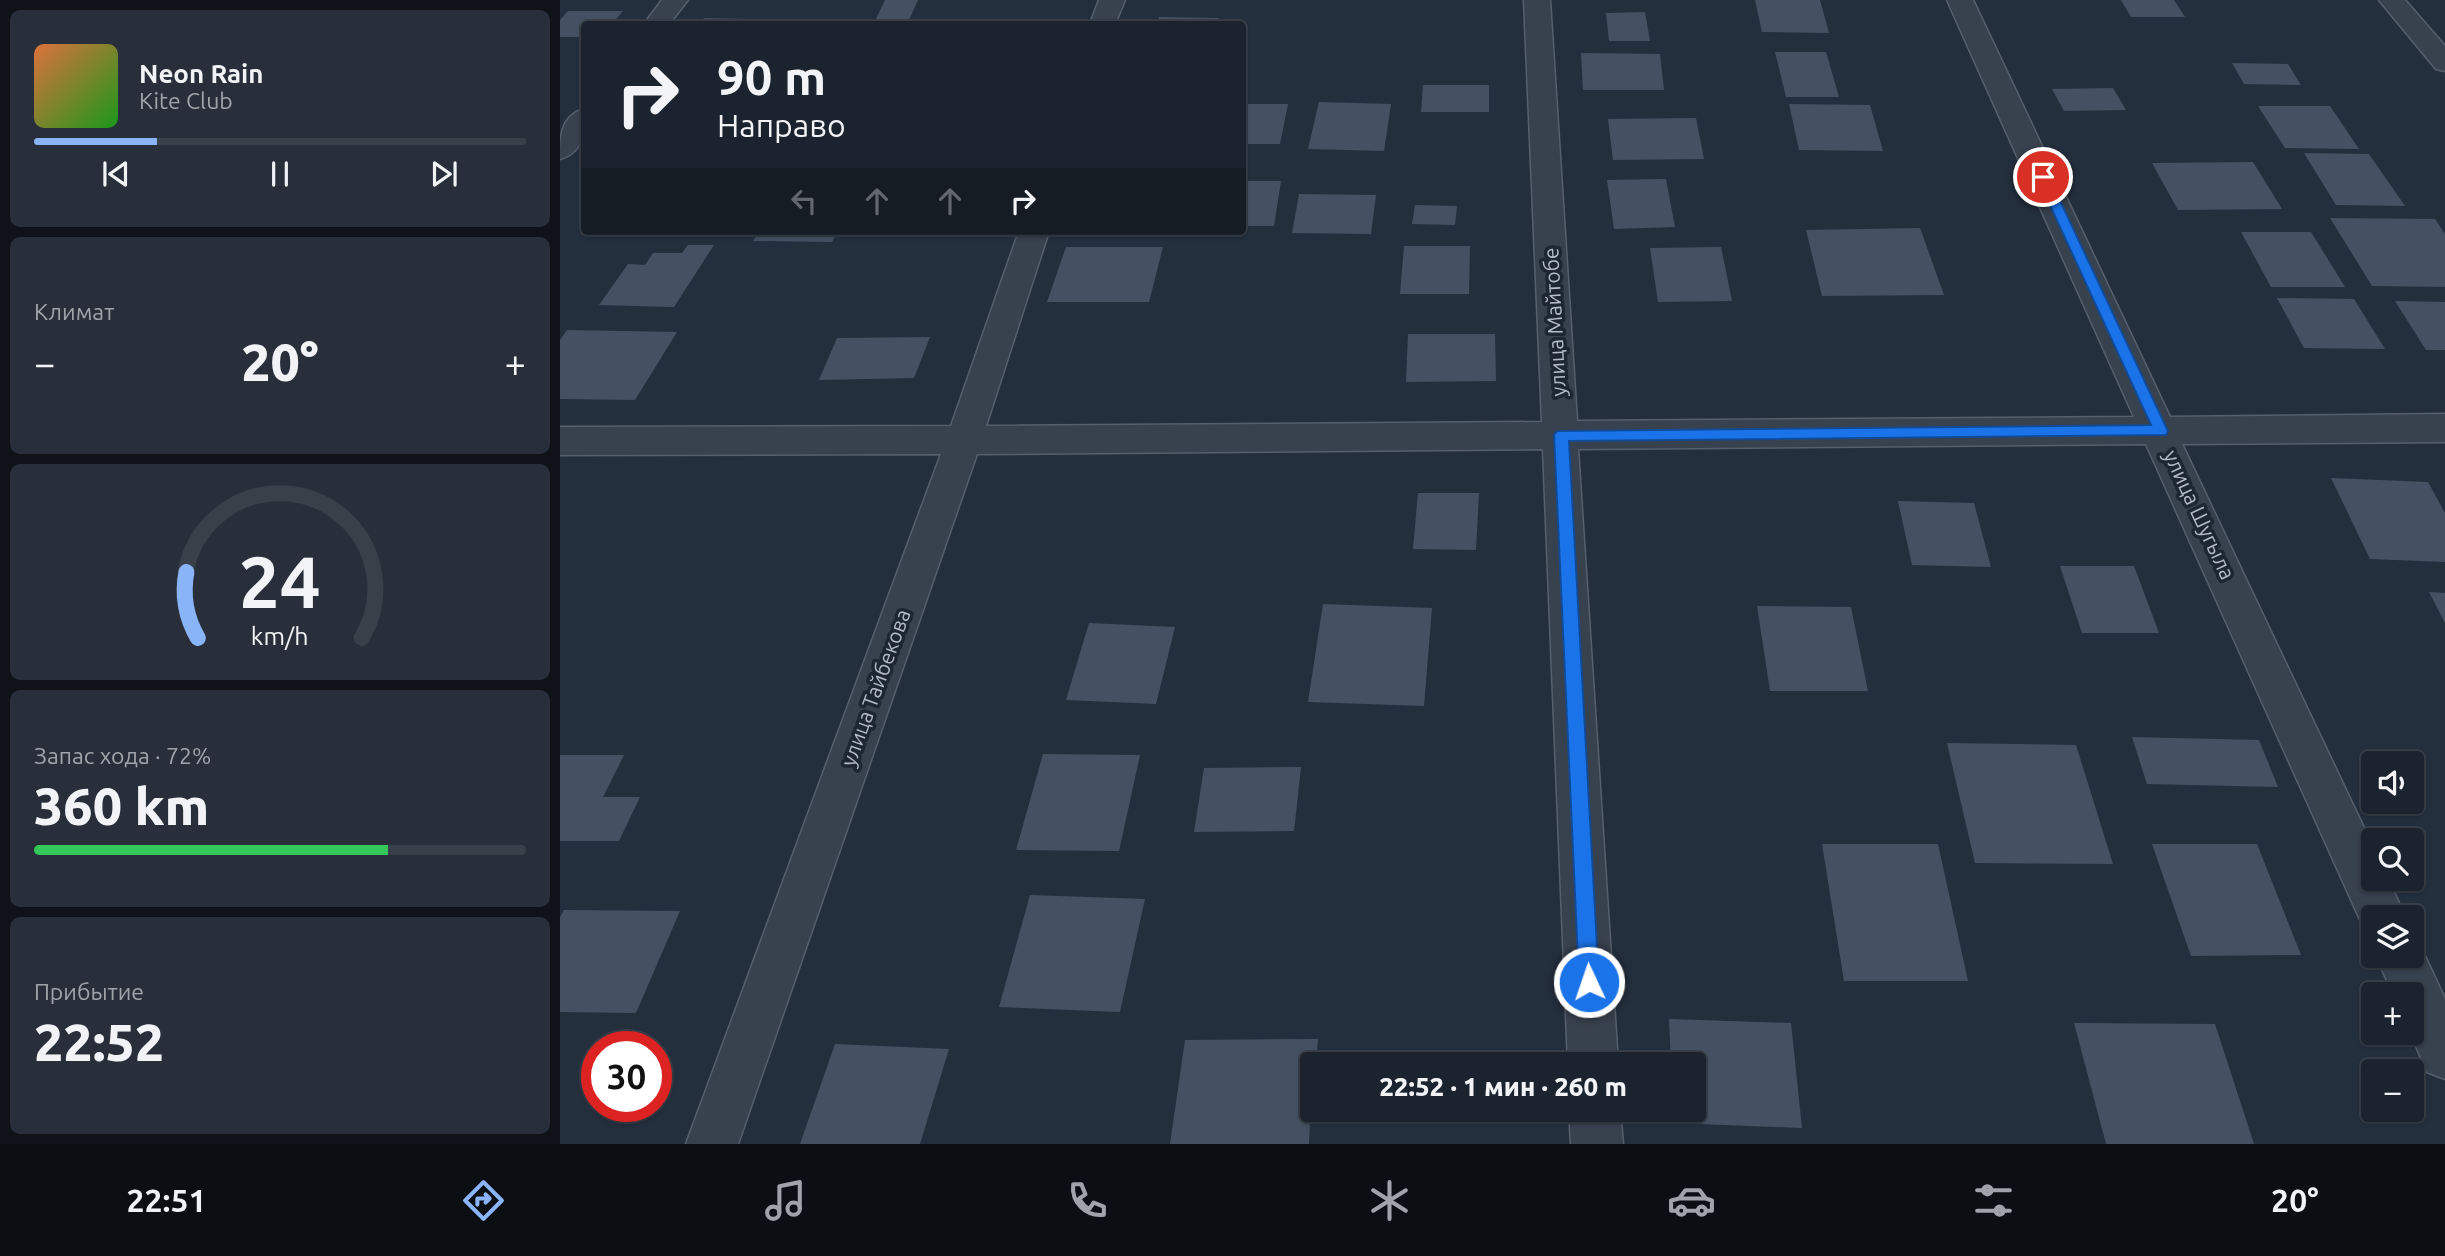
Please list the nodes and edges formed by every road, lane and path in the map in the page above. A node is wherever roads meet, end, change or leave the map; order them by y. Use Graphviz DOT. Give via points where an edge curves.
graph roads {
  1 [pos="675,0"];
  2 [pos="1112,0"];
  3 [pos="1537,0"];
  4 [pos="1960,0"];
  5 [pos="2392,0"];
  6 [pos="658,21"];
  7 [pos="1105,21"];
  8 [pos="2445,63"];
  9 [pos="581,122"];
  10 [pos="560,150"];
  11 [pos="1033,235"];
  12 [pos="2445,428"];
  13 [pos="2161,431"];
  14 [pos="1562,435"];
  15 [pos="964,440"];
  16 [pos="560,441"];
  17 [pos="2377,905"];
  18 [pos="2406,968"];
  19 [pos="1592,1052"];
  20 [pos="2445,1054"];
  21 [pos="1596,1122"];
  22 [pos="712,1144"];
  23 [pos="1597,1144"];
  1 -- 6 [label="street"];
  2 -- 7 [label="street"];
  3 -- 14 [label="street, улица Майтобе"];
  4 -- 13 [label="street, улица Шугыла"];
  5 -- 8 [label="street"];
  9 -- 10 [label="street"];
  11 -- 15 [label="street, улица Тайбекова"];
  12 -- 13 [label="street"];
  13 -- 14 [label="street"];
  13 -- 17 [label="street, улица Шугыла"];
  14 -- 15 [label="street"];
  14 -- 19 [label="street, улица Майтобе"];
  15 -- 16 [label="street"];
  15 -- 22 [label="street, улица Тайбекова"];
  18 -- 20 [label="street"];
  21 -- 23 [label="street"];
}
